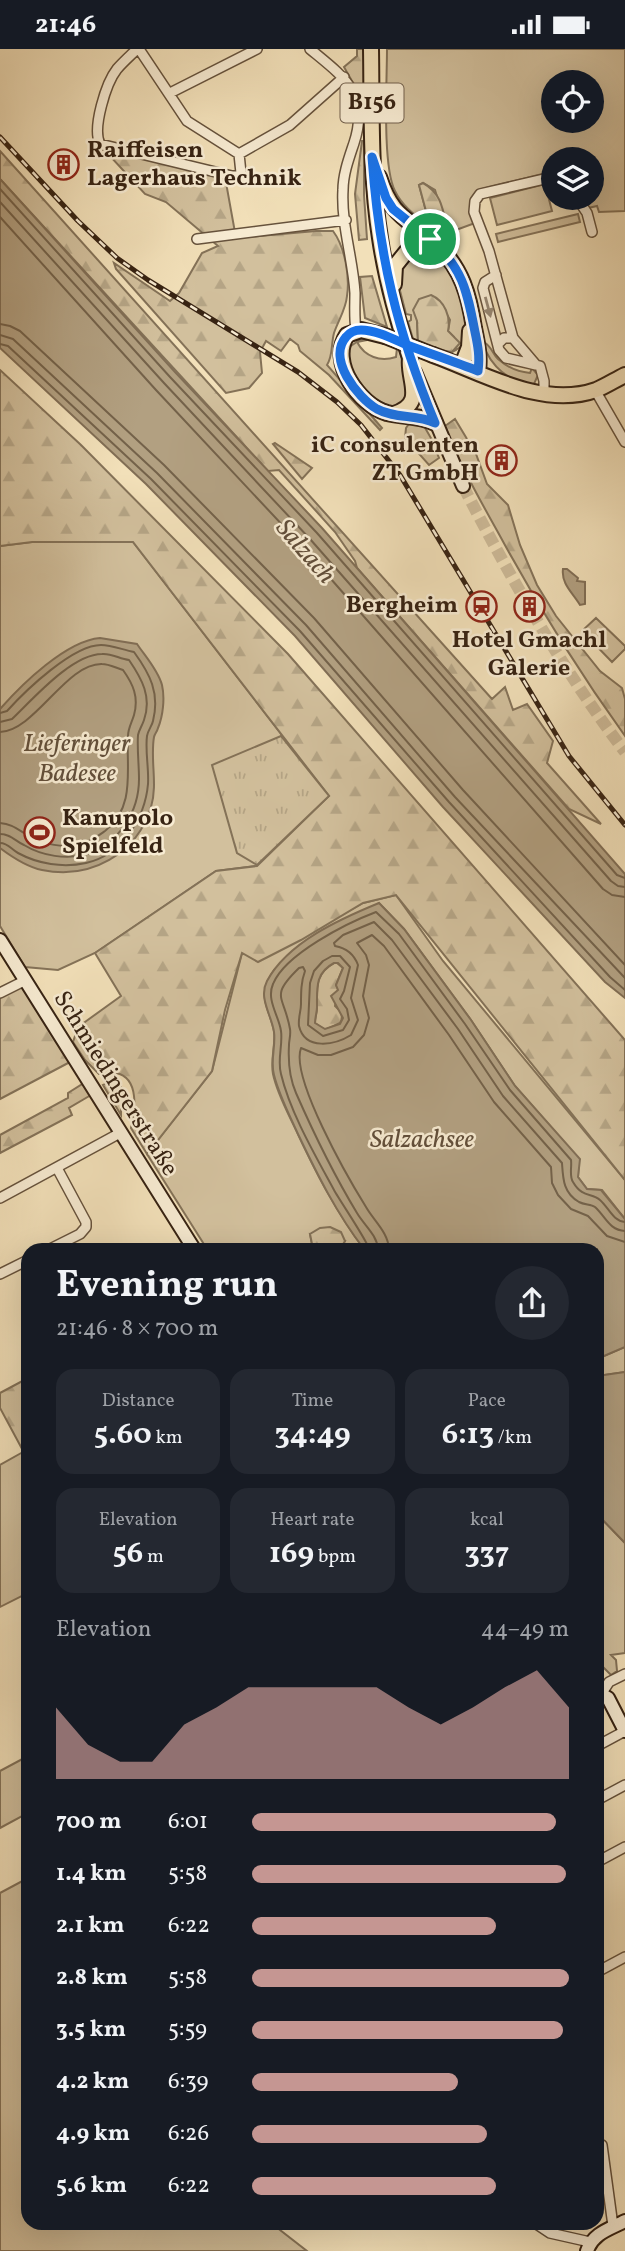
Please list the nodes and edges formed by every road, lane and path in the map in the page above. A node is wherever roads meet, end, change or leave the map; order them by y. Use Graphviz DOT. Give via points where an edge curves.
graph roads {
  1 [pos="138,49"];
  2 [pos="257,49"];
  3 [pos="310,49"];
  4 [pos="371,49"];
  5 [pos="344,77"];
  6 [pos="170,93"];
  7 [pos="239,154"];
  8 [pos="372,157"];
  9 [pos="541,180"];
  10 [pos="585,210"];
  11 [pos="345,220"];
  12 [pos="592,232"];
  13 [pos="197,239"];
  14 [pos="496,275"];
  15 [pos="396,313"];
  16 [pos="356,330"];
  17 [pos="513,338"];
  18 [pos="498,344"];
  19 [pos="410,358"];
  20 [pos="462,365"];
  21 [pos="536,365"];
  22 [pos="478,371"];
  23 [pos="625,375"];
  24 [pos="595,390"];
  25 [pos="544,394"];
  26 [pos="394,414"];
  27 [pos="435,423"];
  28 [pos="625,442"];
  29 [pos="463,486"];
  30 [pos="0,940"];
  31 [pos="26,979"];
  32 [pos="0,993"];
  33 [pos="120,1132"];
  34 [pos="57,1168"];
  35 [pos="0,1198"];
  36 [pos="62,1243"];
  37 [pos="190,1243"];
  38 [pos="21,1264"];
  39 [pos="0,1275"];
  40 [pos="625,1674"];
  41 [pos="604,1687"];
  42 [pos="604,1695"];
  43 [pos="625,1731"];
  44 [pos="604,1742"];
  45 [pos="625,1785"];
  46 [pos="604,1796"];
  47 [pos="625,1847"];
  48 [pos="604,1858"];
  49 [pos="625,1958"];
  50 [pos="604,1968"];
  51 [pos="604,2158"];
  52 [pos="619,2223"];
  53 [pos="546,2230"];
  54 [pos="589,2247"];
  1 -- 6 [label="street"];
  1 -- 7 [label="street" via="110,82 98,141 233,176 241,173"];
  2 -- 6 [label="street"];
  3 -- 5 [label="street"];
  4 -- 8 [label="main road, B156"];
  5 -- 7 [label="street" via="290,125"];
  5 -- 11 [label="street" via="354,92 360,120 344,175"];
  6 -- 7 [label="street" via="187,121"];
  8 -- 15 [label="main road, B156" via="379,236"];
  8 -- 22 [label="main road" via="393,209 437,245 464,281 478,345"];
  9 -- 14 [label="street" via="480,194 475,201 474,212"];
  10 -- 12 [label="street"];
  11 -- 13 [label="street"];
  11 -- 16 [label="street"];
  14 -- 17 [label="street"];
  14 -- 18 [label="street, one-way" via="483,288"];
  15 -- 19 [label="main road, B156"];
  15 -- 20 [label="main road" via="394,273 399,260 413,248 435,250 453,269 465,296 470,338"];
  16 -- 20 [label="main road, bridge"];
  16 -- 26 [label="main road" via="341,347 344,369 366,400"];
  17 -- 18 [label="street"];
  17 -- 21 [label="street"];
  18 -- 21 [label="street" via="506,358"];
  19 -- 26 [label="main road, B156" via="412,398"];
  19 -- 27 [label="street"];
  20 -- 22 [label="main road"];
  21 -- 25 [label="street" via="542,372"];
  22 -- 25 [label="main road"];
  23 -- 24 [label="main road"];
  24 -- 25 [label="main road"];
  24 -- 28 [label="street"];
  26 -- 27 [label="main road"];
  27 -- 29 [label="street"];
  30 -- 31 [label="street, Schmiedingerstraße"];
  31 -- 32 [label="street"];
  31 -- 33 [label="street, Schmiedingerstraße"];
  33 -- 34 [label="street"];
  33 -- 37 [label="street, Schmiedingerstraße"];
  34 -- 35 [label="street"];
  34 -- 36 [label="street" via="86,1222 80,1234"];
  38 -- 39 [label="street"];
  40 -- 41 [label="street"];
  42 -- 43 [label="street"];
  43 -- 44 [label="street"];
  45 -- 46 [label="street"];
  47 -- 48 [label="street"];
  49 -- 50 [label="street"];
  51 -- 52 [label="street"];
  52 -- 54 [label="street" via="599,2233"];
  53 -- 54 [label="street"];
}
